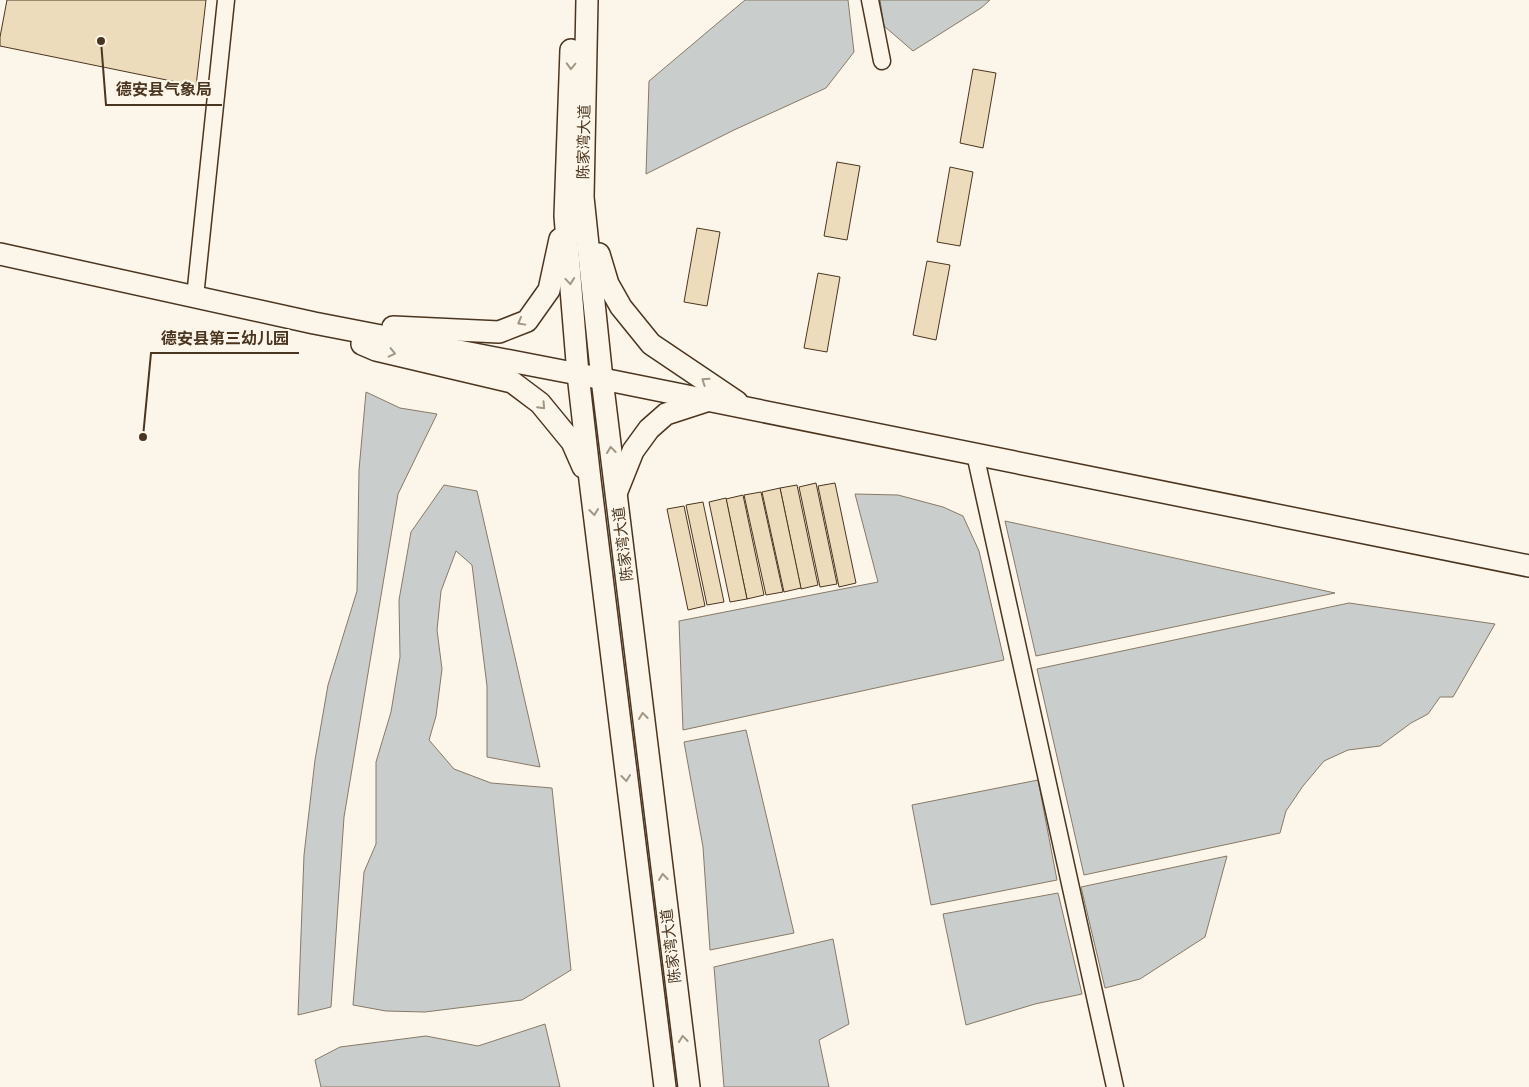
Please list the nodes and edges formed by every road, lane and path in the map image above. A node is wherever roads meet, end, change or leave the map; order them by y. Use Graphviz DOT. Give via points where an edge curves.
graph roads {
  1 [pos="226,0"];
  2 [pos="574,0"];
  3 [pos="587,0"];
  4 [pos="870,0"];
  5 [pos="882,61"];
  6 [pos="583,197"];
  7 [pos="565,216"];
  8 [pos="0,254"];
  9 [pos="195,297"];
  10 [pos="314,323"];
  11 [pos="578,374"];
  12 [pos="602,379"];
  13 [pos="708,400"];
  14 [pos="746,408"];
  15 [pos="975,454"];
  16 [pos="590,480"];
  17 [pos="616,493"];
  18 [pos="1529,566"];
  19 [pos="665,1087"];
  20 [pos="688,1087"];
  21 [pos="1115,1087"];
  1 -- 9 [label="street"];
  2 -- 7 [label="main road, 陈家湾大道, one-way"];
  3 -- 6 [label="main road, 陈家湾大道"];
  4 -- 5 [label="street"];
  6 -- 12 [label="main road, 陈家湾大道"];
  14 -- 6 [label="main road, one-way" via="651,344 621,307 608,284"];
  7 -- 10 [label="main road, one-way" via="550,290 526,321 499,332"];
  7 -- 11 [label="main road, 陈家湾大道, one-way"];
  8 -- 9 [label="main road"];
  9 -- 10 [label="main road"];
  10 -- 11 [label="main road"];
  10 -- 16 [label="main road, one-way" via="376,350 512,382 540,403 572,442"];
  11 -- 12 [label="main road"];
  11 -- 16 [label="main road, 陈家湾大道"];
  12 -- 13 [label="main road"];
  17 -- 12 [label="main road, 陈家湾大道, one-way"];
  13 -- 14 [label="main road"];
  13 -- 17 [label="main road" via="666,414 648,429 633,451"];
  14 -- 15 [label="main road"];
  15 -- 18 [label="main road"];
  15 -- 21 [label="street"];
  16 -- 19 [label="main road, 陈家湾大道, one-way"];
  20 -- 17 [label="main road, 陈家湾大道, one-way"];
}
